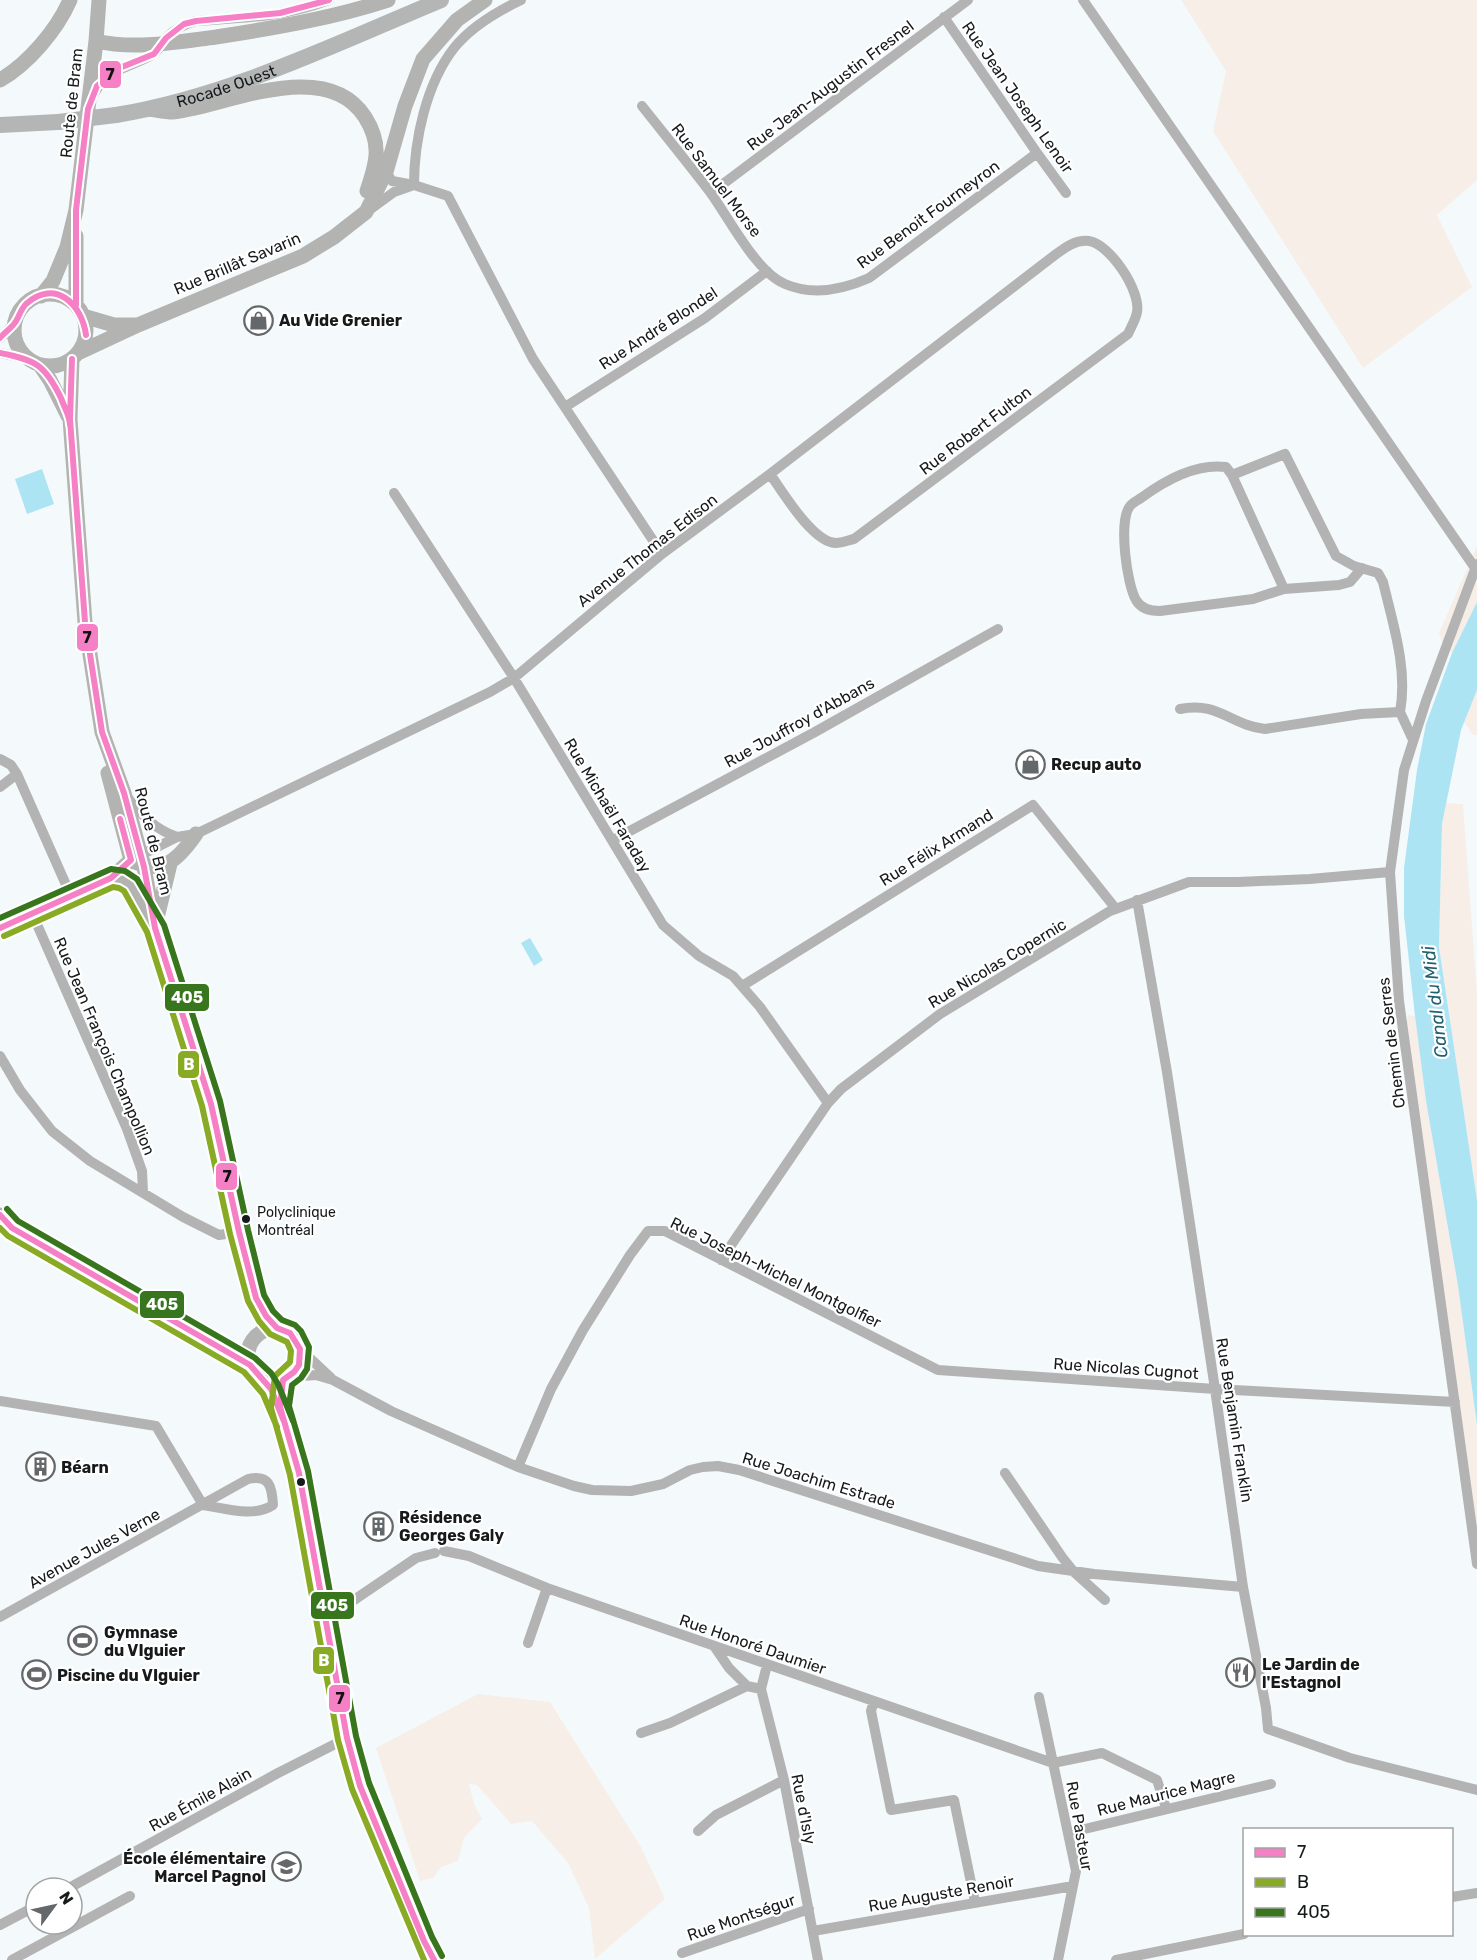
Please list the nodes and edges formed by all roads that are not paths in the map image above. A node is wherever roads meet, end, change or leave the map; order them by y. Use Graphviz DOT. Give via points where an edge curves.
graph roads {
  1 [pos="70,0"];
  2 [pos="99,0"];
  3 [pos="329,0"];
  4 [pos="388,0"];
  5 [pos="441,0"];
  6 [pos="485,0"];
  7 [pos="521,0"];
  8 [pos="968,0"];
  9 [pos="1083,0"];
  10 [pos="944,18"];
  11 [pos="96,41"];
  12 [pos="163,44"];
  13 [pos="0,80"];
  14 [pos="642,106"];
  15 [pos="88,109"];
  16 [pos="150,109"];
  17 [pos="0,125"];
  18 [pos="1036,153"];
  19 [pos="386,172"];
  20 [pos="414,185"];
  21 [pos="711,193"];
  22 [pos="1066,193"];
  23 [pos="76,210"];
  24 [pos="366,212"];
  25 [pos="347,227"];
  26 [pos="1104,248"];
  27 [pos="767,272"];
  28 [pos="41,296"];
  29 [pos="79,310"];
  30 [pos="15,322"];
  31 [pos="138,325"];
  32 [pos="0,338"];
  33 [pos="0,353"];
  34 [pos="75,356"];
  35 [pos="34,362"];
  36 [pos="565,407"];
  37 [pos="70,419"];
  38 [pos="770,474"];
  39 [pos="1232,475"];
  40 [pos="394,493"];
  41 [pos="662,554"];
  42 [pos="1476,566"];
  43 [pos="1362,568"];
  44 [pos="1284,589"];
  45 [pos="998,629"];
  46 [pos="514,678"];
  47 [pos="1180,709"];
  48 [pos="1400,712"];
  49 [pos="102,732"];
  50 [pos="1413,740"];
  51 [pos="0,759"];
  52 [pos="17,774"];
  53 [pos="0,787"];
  54 [pos="124,793"];
  55 [pos="196,834"];
  56 [pos="177,837"];
  57 [pos="613,840"];
  58 [pos="139,861"];
  59 [pos="170,864"];
  60 [pos="1390,872"];
  61 [pos="111,878"];
  62 [pos="71,896"];
  63 [pos="1137,900"];
  64 [pos="1116,909"];
  65 [pos="32,913"];
  66 [pos="155,927"];
  67 [pos="0,928"];
  68 [pos="742,986"];
  69 [pos="0,1056"];
  70 [pos="828,1103"];
  71 [pos="143,1192"];
  72 [pos="0,1215"];
  73 [pos="239,1232"];
  74 [pos="721,1260"];
  75 [pos="277,1328"];
  76 [pos="300,1349"];
  77 [pos="250,1365"];
  78 [pos="938,1370"];
  79 [pos="263,1378"];
  80 [pos="285,1378"];
  81 [pos="333,1380"];
  82 [pos="1215,1389"];
  83 [pos="0,1401"];
  84 [pos="1455,1402"];
  85 [pos="280,1407"];
  86 [pos="518,1467"];
  87 [pos="1005,1473"];
  88 [pos="203,1505"];
  89 [pos="1477,1564"];
  90 [pos="1074,1572"];
  91 [pos="1243,1587"];
  92 [pos="547,1588"];
  93 [pos="1105,1600"];
  94 [pos="323,1612"];
  95 [pos="0,1617"];
  96 [pos="528,1643"];
  97 [pos="714,1646"];
  98 [pos="767,1665"];
  99 [pos="747,1686"];
  100 [pos="761,1689"];
  101 [pos="1039,1697"];
  102 [pos="874,1701"];
  103 [pos="641,1733"];
  104 [pos="347,1738"];
  105 [pos="1053,1763"];
  106 [pos="784,1780"];
  107 [pos="1271,1784"];
  108 [pos="1477,1790"];
  109 [pos="1166,1808"];
  110 [pos="698,1831"];
  111 [pos="1068,1833"];
  112 [pos="84,1880"];
  113 [pos="1073,1886"];
  114 [pos="1477,1893"];
  115 [pos="130,1896"];
  116 [pos="1453,1897"];
  117 [pos="975,1902"];
  118 [pos="809,1909"];
  119 [pos="24,1912"];
  120 [pos="0,1925"];
  121 [pos="813,1930"];
  122 [pos="1243,1934"];
  123 [pos="682,1953"];
  124 [pos="12,1960"];
  125 [pos="434,1960"];
  126 [pos="818,1960"];
  127 [pos="1058,1960"];
  128 [pos="1116,1960"];
  1 -- 13 [label="main road" via="41,46"];
  2 -- 11 [label="main road, Route de Bram"];
  3 -- 12 [label="street" via="273,16 184,24"];
  4 -- 12 [label="main road" via="264,30"];
  5 -- 16 [label="main road, Rocade Ouest" via="268,72"];
  6 -- 19 [label="main road" via="457,20 423,59"];
  7 -- 20 [label="street" via="473,30 454,48 442,68 423,116"];
  8 -- 10 [label="street, Rue Jean-Augustin Fresnel"];
  9 -- 42 [label="street"];
  10 -- 18 [label="street, Rue Jean Joseph Lenoir"];
  10 -- 21 [label="street, Rue Jean-Augustin Fresnel"];
  11 -- 12 [label="main road"];
  11 -- 15 [label="main road, Route de Bram"];
  12 -- 15 [label="street" via="154,54 105,78"];
  14 -- 21 [label="street, Rue Samuel Morse"];
  15 -- 23 [label="main road, Route de Bram"];
  16 -- 17 [label="main road, Rocade Ouest, bridge" via="58,122"];
  16 -- 25 [label="main road" via="173,112 278,88 316,86 341,95 359,109 373,130 377,152 366,196"];
  18 -- 22 [label="street, Rue Jean Joseph Lenoir"];
  18 -- 27 [label="street, Rue Benoit Fourneyron" via="869,278 846,288 811,291 784,284"];
  19 -- 20 [label="street" via="392,181"];
  19 -- 24 [label="main road"];
  20 -- 24 [label="street" via="394,192"];
  20 -- 36 [label="street" via="448,196 533,359"];
  21 -- 27 [label="street, Rue Samuel Morse"];
  23 -- 28 [label="main road, Route de Bram" via="67,247 53,281"];
  23 -- 29 [label="main road, Route de Bram"];
  24 -- 25 [label="main road, Rue Brillât Savarin"];
  25 -- 31 [label="main road, Rue Brillât Savarin" via="303,256"];
  26 -- 38 [label="street, Avenue Thomas Edison" via="1089,242 1073,243"];
  26 -- 38 [label="street, Rue Robert Fulton" via="1132,286 1138,311 1128,334 854,539 834,543 816,534"];
  27 -- 36 [label="street, Rue André Blondel" via="705,318"];
  28 -- 29 [label="main road" via="59,296"];
  28 -- 30 [label="main road, Route de Bram" via="24,306"];
  29 -- 31 [label="main road, Rue Brillât Savarin" via="114,325"];
  29 -- 34 [label="main road, Route de Bram" via="86,335"];
  30 -- 32 [label="street"];
  30 -- 35 [label="main road, Route de Bram" via="17,342"];
  31 -- 34 [label="main road, Rue Brillât Savarin"];
  33 -- 35 [label="street"];
  34 -- 35 [label="main road" via="51,366"];
  34 -- 37 [label="main road, Route de Bram" via="70,374"];
  35 -- 37 [label="main road, Route de Bram" via="50,380"];
  36 -- 41 [label="street"];
  37 -- 49 [label="main road, Route de Bram" via="85,622"];
  38 -- 41 [label="street, Avenue Thomas Edison"];
  39 -- 43 [label="street" via="1285,454 1336,556"];
  39 -- 44 [label="street"];
  39 -- 44 [label="street" via="1226,467 1215,465 1174,477 1129,506 1124,523 1125,561 1136,601 1148,611 1160,611 1253,599"];
  40 -- 46 [label="street, Rue Michaël Faraday"];
  41 -- 46 [label="street, Avenue Thomas Edison"];
  42 -- 50 [label="street, Chemin de Serres"];
  43 -- 44 [label="street" via="1350,582 1340,585"];
  43 -- 48 [label="street" via="1378,573 1383,582 1398,644 1403,694"];
  45 -- 57 [label="street, Rue Jouffroy d'Abbans"];
  46 -- 55 [label="street, Avenue Thomas Edison"];
  46 -- 57 [label="street, Rue Michaël Faraday"];
  47 -- 48 [label="street" via="1209,708 1265,729"];
  48 -- 50 [label="street"];
  49 -- 54 [label="main road, Route de Bram"];
  49 -- 58 [label="main road" via="109,778"];
  50 -- 60 [label="street, Chemin de Serres" via="1404,770"];
  51 -- 52 [label="street"];
  52 -- 53 [label="street"];
  52 -- 62 [label="street"];
  54 -- 56 [label="street" via="146,819 162,832"];
  54 -- 58 [label="main road, Route de Bram"];
  55 -- 56 [label="street, Avenue Thomas Edison"];
  55 -- 59 [label="main road"];
  56 -- 58 [label="street, Avenue Thomas Edison"];
  57 -- 68 [label="street, Rue Michaël Faraday" via="663,925 699,956 733,975"];
  58 -- 59 [label="main road" via="154,868"];
  58 -- 61 [label="main road"];
  58 -- 66 [label="main road, Route de Bram"];
  59 -- 66 [label="main road"];
  60 -- 63 [label="street, Rue Nicolas Copernic" via="1189,882"];
  60 -- 84 [label="street, Chemin de Serres" via="1399,1001"];
  61 -- 62 [label="main road"];
  61 -- 66 [label="main road" via="131,885"];
  62 -- 65 [label="main road"];
  63 -- 64 [label="street, Rue Nicolas Copernic"];
  63 -- 82 [label="street, Rue Benjamin Franklin"];
  64 -- 68 [label="street, Rue Félix Armand" via="1033,805"];
  64 -- 70 [label="street, Rue Nicolas Copernic" via="940,1014"];
  65 -- 67 [label="main road"];
  65 -- 71 [label="street, Rue Jean François Champollion" via="127,1129 142,1171"];
  66 -- 73 [label="main road, Route de Bram" via="211,1104"];
  68 -- 70 [label="street, Rue Michaël Faraday"];
  69 -- 71 [label="street" via="52,1131 90,1161"];
  70 -- 74 [label="street, Rue Nicolas Copernic"];
  71 -- 73 [label="street" via="219,1235"];
  72 -- 77 [label="main road" via="12,1228"];
  73 -- 75 [label="main road, Route de Bram" via="256,1298"];
  74 -- 78 [label="street, Rue Joseph-Michel Montgolfier"];
  74 -- 86 [label="street, Rue Joseph-Michel Montgolfier" via="665,1231 648,1231 551,1389"];
  75 -- 76 [label="main road" via="290,1333"];
  75 -- 77 [label="main road" via="256,1336 248,1349"];
  76 -- 80 [label="main road" via="299,1365"];
  76 -- 81 [label="street, Rue Joachim Estrade"];
  77 -- 79 [label="main road"];
  78 -- 82 [label="street, Rue Nicolas Cugnot"];
  79 -- 80 [label="main road"];
  79 -- 85 [label="main road"];
  80 -- 81 [label="street, Rue Joachim Estrade" via="316,1375"];
  80 -- 85 [label="main road"];
  81 -- 86 [label="street, Rue Joachim Estrade" via="391,1411"];
  82 -- 84 [label="street, Rue Nicolas Cugnot"];
  82 -- 91 [label="street, Rue Benjamin Franklin"];
  83 -- 88 [label="street" via="156,1426"];
  84 -- 89 [label="street, Chemin de Serres"];
  85 -- 94 [label="main road" via="295,1460"];
  86 -- 90 [label="street, Rue Joachim Estrade" via="592,1490 631,1491 663,1484 690,1470 718,1466 1038,1566"];
  87 -- 90 [label="street"];
  88 -- 88 [label="street, Avenue Jules Verne" via="264,1511 273,1505 272,1491 265,1480 248,1479"];
  88 -- 95 [label="street, Avenue Jules Verne"];
  90 -- 91 [label="street, Rue Joachim Estrade"];
  90 -- 93 [label="street"];
  91 -- 108 [label="street, Rue Benjamin Franklin" via="1268,1729 1350,1758"];
  92 -- 94 [label="street, Rue Honoré Daumier" via="469,1556 440,1552 416,1558 351,1602"];
  92 -- 96 [label="street"];
  92 -- 97 [label="street, Rue Honoré Daumier"];
  94 -- 104 [label="main road"];
  97 -- 98 [label="street, Rue Honoré Daumier"];
  97 -- 99 [label="street"];
  98 -- 100 [label="street, Rue d'Isly"];
  98 -- 102 [label="street, Rue Honoré Daumier"];
  99 -- 100 [label="street"];
  99 -- 103 [label="street"];
  100 -- 106 [label="street, Rue d'Isly"];
  101 -- 105 [label="street, Rue Pasteur"];
  102 -- 105 [label="street, Rue Honoré Daumier"];
  102 -- 117 [label="street" via="872,1711 891,1810 954,1800"];
  104 -- 112 [label="street, Rue Émile Alain"];
  104 -- 125 [label="main road" via="360,1786"];
  105 -- 109 [label="street" via="1102,1753 1157,1780"];
  105 -- 111 [label="street, Rue Pasteur"];
  106 -- 110 [label="street" via="716,1815"];
  106 -- 118 [label="street, Rue d'Isly"];
  107 -- 109 [label="street, Rue Maurice Magre"];
  109 -- 111 [label="street, Rue Maurice Magre"];
  111 -- 113 [label="street, Rue Pasteur" via="1076,1871"];
  113 -- 117 [label="street, Rue Auguste Renoir"];
  113 -- 127 [label="street, Rue Pasteur"];
  114 -- 116 [label="street"];
  115 -- 124 [label="street"];
  117 -- 121 [label="street, Rue Auguste Renoir"];
  118 -- 121 [label="street, Rue d'Isly"];
  118 -- 123 [label="street, Rue Montségur"];
  119 -- 120 [label="street"];
  121 -- 126 [label="street, Rue d'Isly"];
  122 -- 128 [label="street"];
}
